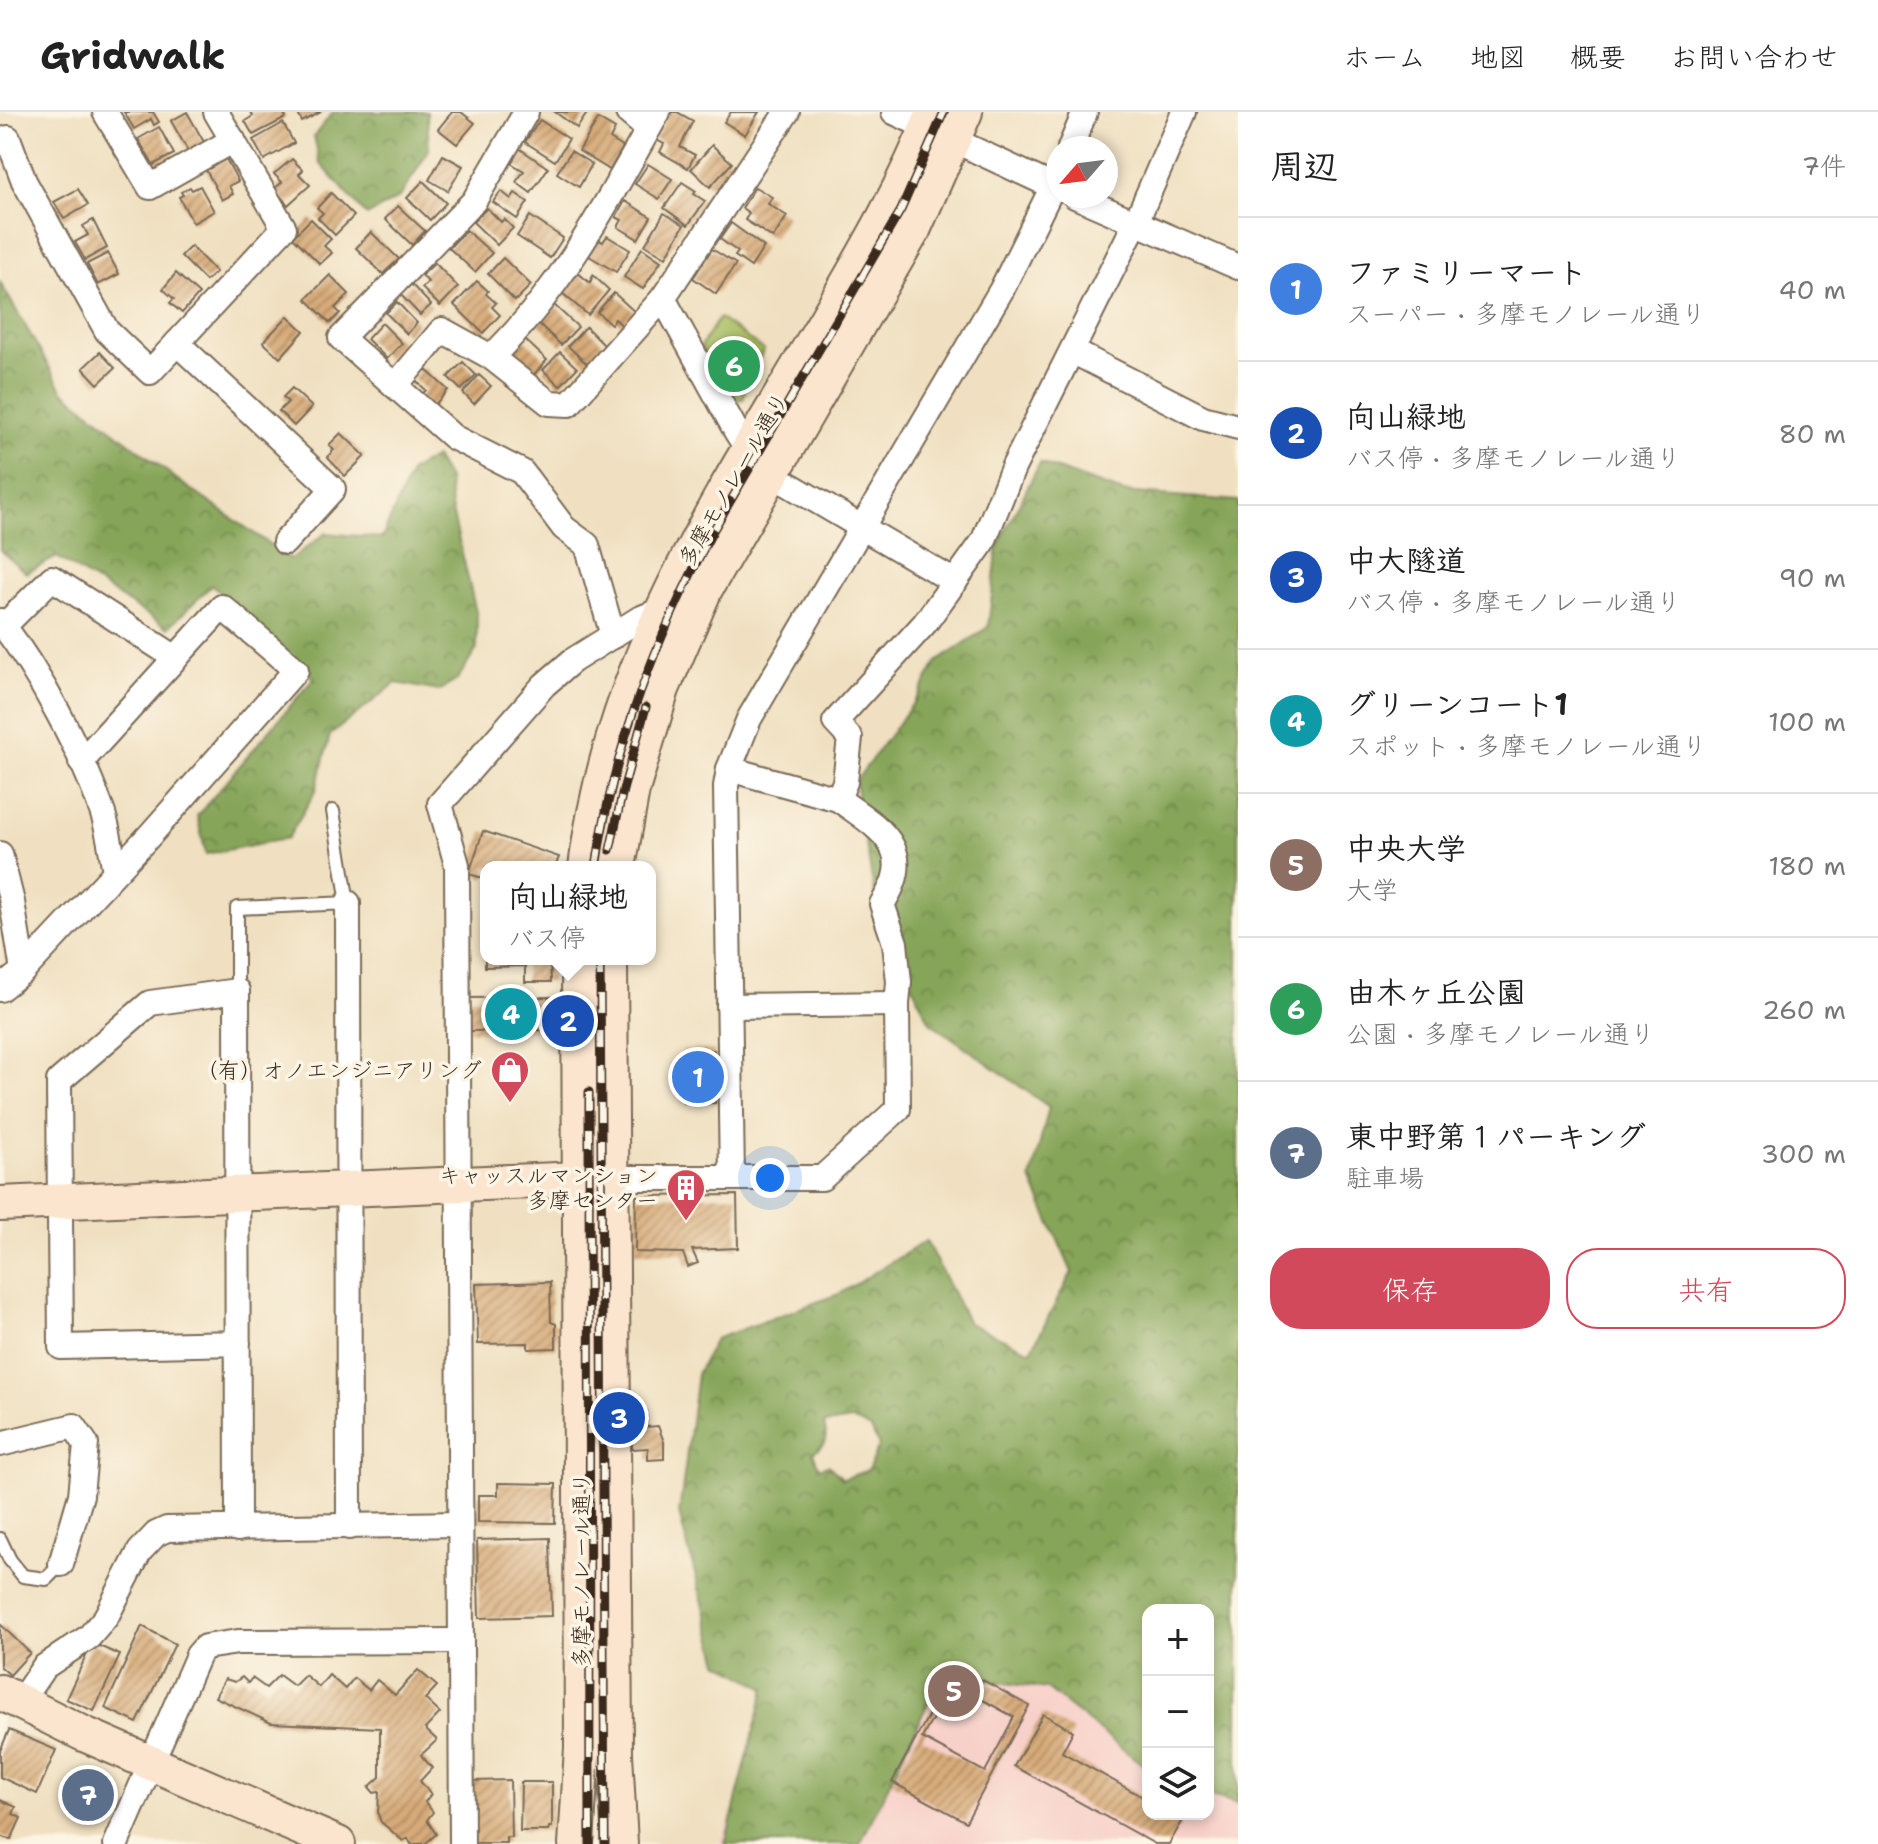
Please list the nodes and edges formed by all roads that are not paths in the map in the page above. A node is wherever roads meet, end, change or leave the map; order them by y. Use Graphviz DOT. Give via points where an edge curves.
graph roads {
  1 [pos="105,112"];
  2 [pos="526,112"];
  3 [pos="628,112"];
  4 [pos="787,112"];
  5 [pos="894,112"];
  6 [pos="1085,112"];
  7 [pos="1184,112"];
  8 [pos="219,113"];
  9 [pos="653,121"];
  10 [pos="945,124"];
  11 [pos="1075,136"];
  12 [pos="8,138"];
  13 [pos="233,140"];
  14 [pos="1046,179"];
  15 [pos="1049,208"];
  16 [pos="1106,208"];
  17 [pos="1136,222"];
  18 [pos="1238,267"];
  19 [pos="663,298"];
  20 [pos="177,343"];
  21 [pos="1072,351"];
  22 [pos="491,357"];
  23 [pos="395,386"];
  24 [pos="1238,427"];
  25 [pos="760,462"];
  26 [pos="862,528"];
  27 [pos="285,542"];
  28 [pos="955,582"];
  29 [pos="661,610"];
  30 [pos="2,623"];
  31 [pos="613,636"];
  32 [pos="176,658"];
  33 [pos="81,762"];
  34 [pos="729,769"];
  35 [pos="838,799"];
  36 [pos="333,811"];
  37 [pos="0,854"];
  38 [pos="587,861"];
  39 [pos="619,861"];
  40 [pos="115,871"];
  41 [pos="348,903"];
  42 [pos="579,965"];
  43 [pos="610,965"];
  44 [pos="23,971"];
  45 [pos="0,989"];
  46 [pos="237,991"];
  47 [pos="897,1004"];
  48 [pos="729,1006"];
  49 [pos="594,1178"];
  50 [pos="732,1178"];
  51 [pos="457,1183"];
  52 [pos="349,1188"];
  53 [pos="238,1193"];
  54 [pos="62,1201"];
  55 [pos="0,1204"];
  56 [pos="238,1343"];
  57 [pos="0,1444"];
  58 [pos="459,1524"];
  59 [pos="349,1527"];
  60 [pos="238,1529"];
  61 [pos="0,1539"];
  62 [pos="61,1564"];
  63 [pos="459,1641"];
  64 [pos="11,1698"];
  65 [pos="150,1763"];
  66 [pos="116,1844"];
  67 [pos="338,1844"];
  68 [pos="462,1844"];
  69 [pos="576,1844"];
  70 [pos="620,1844"];
  1 -- 13 [label="street" via="150,187"];
  2 -- 23 [label="street" via="474,201 341,338"];
  3 -- 9 [label="street"];
  4 -- 19 [label="street"];
  5 -- 10 [label="street"];
  6 -- 11 [label="street"];
  7 -- 17 [label="street"];
  8 -- 13 [label="street"];
  9 -- 22 [label="street" via="578,250"];
  10 -- 14 [label="street"];
  10 -- 25 [label="main road, 多摩モノレール通り" via="913,230"];
  12 -- 20 [label="street" via="24,181 107,331 150,372"];
  13 -- 20 [label="street" via="284,228"];
  15 -- 26 [label="street"];
  16 -- 17 [label="street"];
  17 -- 18 [label="street"];
  17 -- 21 [label="street"];
  19 -- 22 [label="street" via="569,404 549,403"];
  19 -- 25 [label="street"];
  20 -- 27 [label="street" via="333,489"];
  21 -- 24 [label="street" via="1203,418"];
  21 -- 28 [label="street" via="1013,468 983,542"];
  22 -- 23 [label="street" via="442,330"];
  23 -- 31 [label="street" via="453,437 522,472 564,528 587,545"];
  25 -- 26 [label="street"];
  25 -- 29 [label="main road, 多摩モノレール通り"];
  25 -- 39 [label="main road, 多摩モノレール通り" via="662,689 632,790"];
  26 -- 28 [label="street"];
  26 -- 34 [label="street" via="749,719"];
  28 -- 35 [label="street" via="835,722 850,738"];
  29 -- 31 [label="street"];
  29 -- 38 [label="main road, 多摩モノレール通り" via="616,726"];
  30 -- 32 [label="street" via="52,578"];
  30 -- 33 [label="street" via="47,694"];
  31 -- 51 [label="street" via="544,685 440,804 457,865"];
  32 -- 33 [label="street"];
  32 -- 40 [label="street" via="222,607 296,670"];
  33 -- 40 [label="street" via="103,812"];
  34 -- 35 [label="street"];
  34 -- 48 [label="street"];
  35 -- 47 [label="street" via="889,838 893,850 893,887 882,904 895,943"];
  36 -- 41 [label="lane"];
  37 -- 44 [label="street"];
  40 -- 44 [label="street"];
  41 -- 46 [label="lane" via="237,908"];
  41 -- 52 [label="street"];
  42 -- 49 [label="main road, 多摩モノレール通り"];
  43 -- 49 [label="main road, 多摩モノレール通り"];
  44 -- 45 [label="street"];
  46 -- 53 [label="street"];
  46 -- 54 [label="street" via="150,1003 59,1081"];
  47 -- 48 [label="street"];
  47 -- 50 [label="street" via="898,1109 822,1178"];
  48 -- 50 [label="street"];
  49 -- 50 [label="street"];
  49 -- 51 [label="main road"];
  49 -- 69 [label="main road, 多摩モノレール通り"];
  49 -- 70 [label="main road, 多摩モノレール通り"];
  51 -- 52 [label="main road"];
  51 -- 58 [label="street"];
  52 -- 53 [label="main road"];
  52 -- 59 [label="street"];
  53 -- 54 [label="main road"];
  53 -- 56 [label="street"];
  54 -- 55 [label="main road"];
  54 -- 56 [label="street" via="61,1347"];
  56 -- 60 [label="street"];
  57 -- 62 [label="street" via="74,1426 86,1444 81,1495"];
  58 -- 59 [label="street"];
  58 -- 63 [label="street"];
  59 -- 60 [label="street"];
  60 -- 64 [label="street" via="167,1529 156,1534 140,1551 106,1617 89,1637 44,1667 29,1689"];
  61 -- 62 [label="lane" via="23,1576 46,1579"];
  63 -- 65 [label="street" via="238,1642 205,1647"];
  63 -- 68 [label="street"];
  64 -- 65 [label="main road"];
  65 -- 66 [label="street"];
  65 -- 67 [label="main road"];
}
